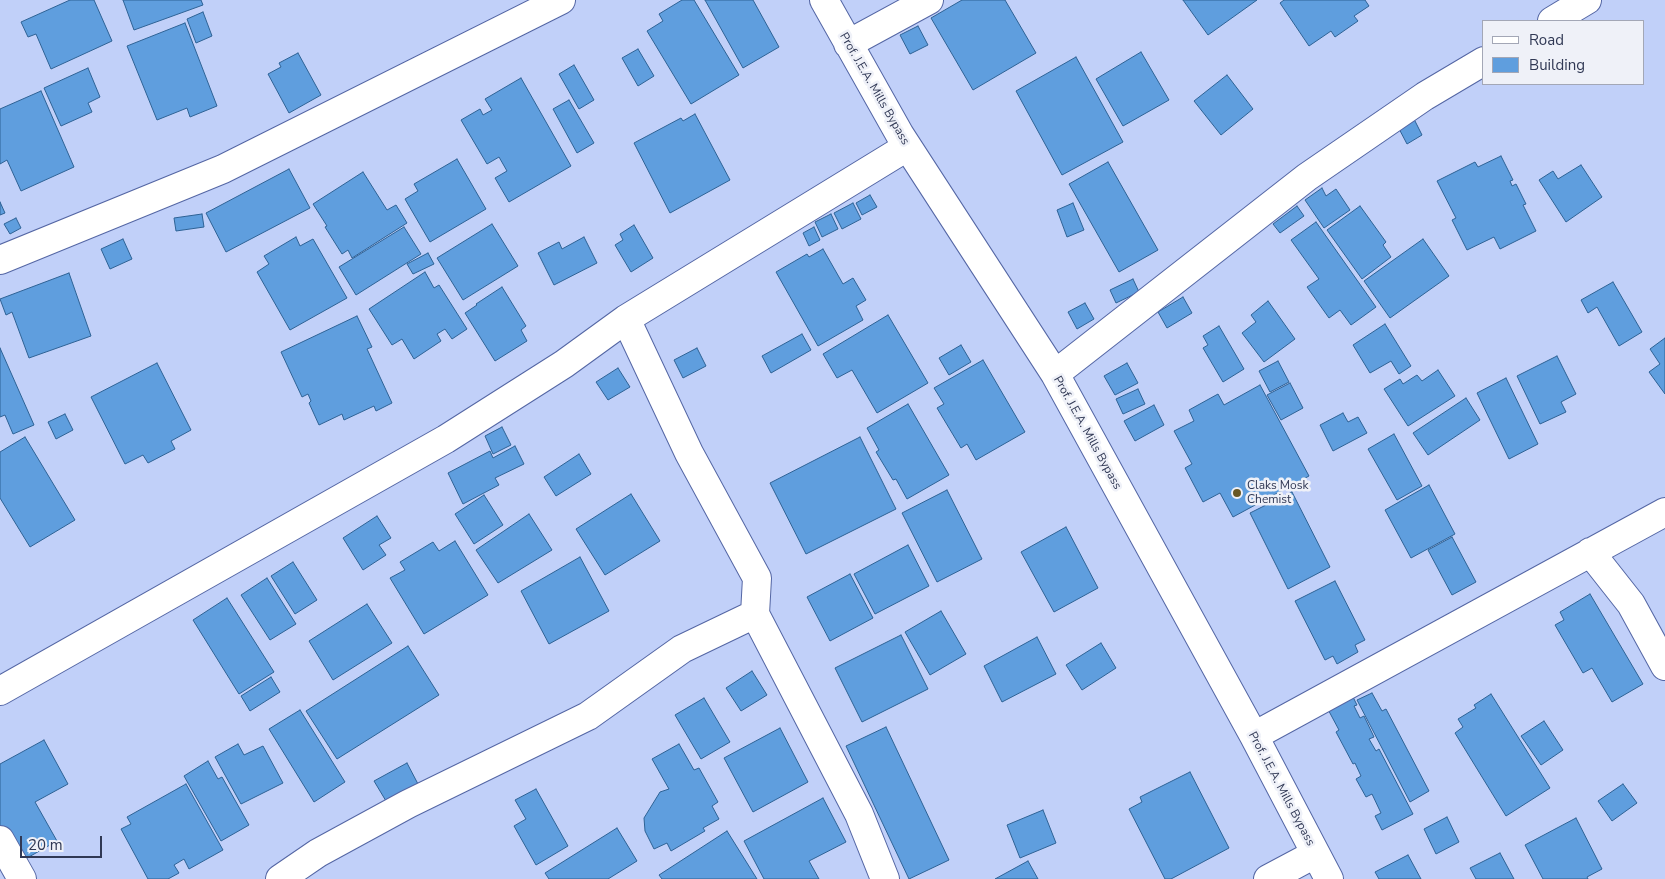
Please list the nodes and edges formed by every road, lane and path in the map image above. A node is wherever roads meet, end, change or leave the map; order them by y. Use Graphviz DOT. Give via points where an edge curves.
graph roads {
  1 [pos="561,0"];
  2 [pos="824,0"];
  3 [pos="929,0"];
  4 [pos="1587,0"];
  5 [pos="1554,20"];
  6 [pos="848,44"];
  7 [pos="1482,63"];
  8 [pos="907,147"];
  9 [pos="0,260"];
  10 [pos="626,319"];
  11 [pos="1055,374"];
  12 [pos="1665,512"];
  13 [pos="1590,552"];
  14 [pos="755,614"];
  15 [pos="1665,666"];
  16 [pos="0,691"];
  17 [pos="1254,736"];
  18 [pos="0,840"];
  19 [pos="1315,854"];
  20 [pos="22,879"];
  21 [pos="280,879"];
  22 [pos="885,879"];
  23 [pos="1268,879"];
  24 [pos="1329,879"];
  1 -- 9 [label="street" via="223,169"];
  2 -- 6 [label="street, Prof. J.E.A. Mills Bypass"];
  3 -- 6 [label="street"];
  4 -- 5 [label="street"];
  6 -- 8 [label="street, Prof. J.E.A. Mills Bypass"];
  7 -- 11 [label="street" via="1425,96 1307,178"];
  8 -- 10 [label="street"];
  8 -- 11 [label="street, Prof. J.E.A. Mills Bypass"];
  10 -- 14 [label="street" via="689,453 757,578"];
  10 -- 16 [label="street" via="564,364 446,439"];
  11 -- 17 [label="street, Prof. J.E.A. Mills Bypass"];
  12 -- 13 [label="street"];
  13 -- 15 [label="street" via="1631,604"];
  13 -- 17 [label="street"];
  14 -- 21 [label="street" via="682,649 588,716 408,804 318,853"];
  14 -- 22 [label="street" via="859,814"];
  17 -- 19 [label="street, Prof. J.E.A. Mills Bypass"];
  18 -- 20 [label="street"];
  19 -- 23 [label="street"];
  19 -- 24 [label="street, Prof. J.E.A. Mills Bypass"];
}
